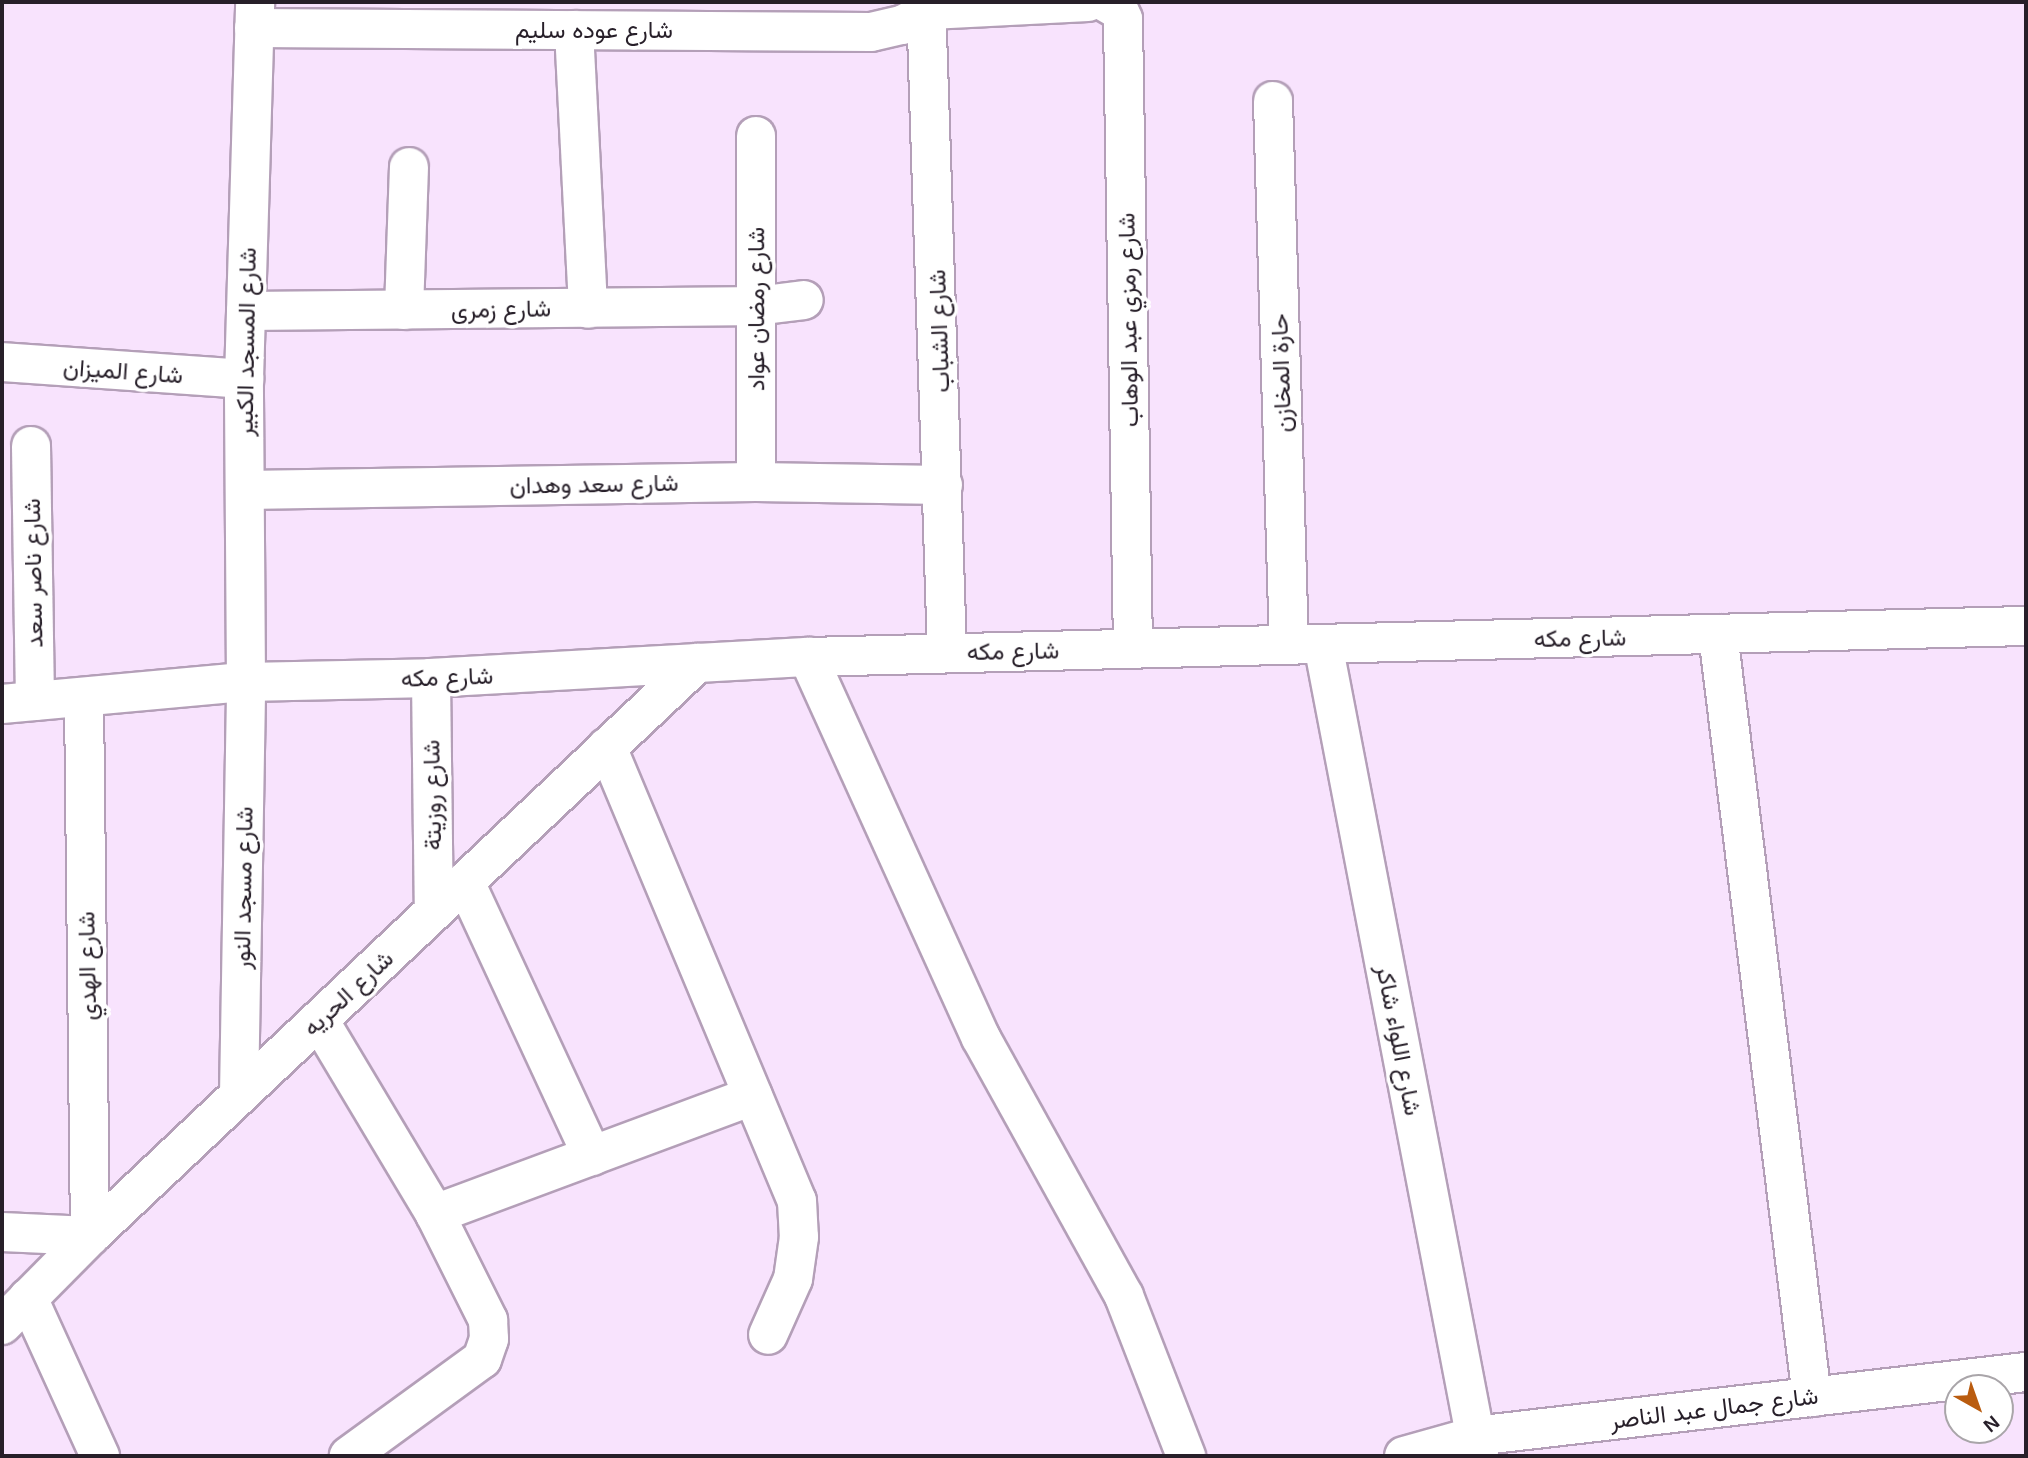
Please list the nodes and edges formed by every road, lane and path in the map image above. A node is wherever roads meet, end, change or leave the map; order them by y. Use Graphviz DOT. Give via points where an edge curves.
graph roads {
  1 [pos="1088,2"];
  2 [pos="1105,2"];
  3 [pos="928,6"];
  4 [pos="254,15"];
  5 [pos="528,16"];
  6 [pos="574,30"];
  7 [pos="1273,101"];
  8 [pos="756,136"];
  9 [pos="409,167"];
  10 [pos="803,300"];
  11 [pos="756,306"];
  12 [pos="588,309"];
  13 [pos="404,310"];
  14 [pos="246,311"];
  15 [pos="2,362"];
  16 [pos="244,379"];
  17 [pos="31,446"];
  18 [pos="756,482"];
  19 [pos="943,485"];
  20 [pos="245,490"];
  21 [pos="2026,626"];
  22 [pos="1718,634"];
  23 [pos="1306,644"];
  24 [pos="1133,648"];
  25 [pos="947,653"];
  26 [pos="808,657"];
  27 [pos="697,663"];
  28 [pos="431,678"];
  29 [pos="246,682"];
  30 [pos="85,697"];
  31 [pos="19,702"];
  32 [pos="607,747"];
  33 [pos="465,882"];
  34 [pos="434,911"];
  35 [pos="318,1020"];
  36 [pos="239,1095"];
  37 [pos="753,1096"];
  38 [pos="592,1156"];
  39 [pos="435,1214"];
  40 [pos="2,1232"];
  41 [pos="90,1236"];
  42 [pos="28,1298"];
  43 [pos="2,1325"];
  44 [pos="768,1335"];
  45 [pos="2026,1373"];
  46 [pos="1812,1397"];
  47 [pos="1477,1446"];
  48 [pos="100,1456"];
  49 [pos="349,1456"];
  50 [pos="1186,1456"];
  51 [pos="1404,1456"];
  1 -- 3 [label="street"];
  2 -- 24 [label="street, شارع رمزي عبد الوهاب" via="1119,10 1123,19"];
  3 -- 6 [label="street, شارع عوده سليم" via="902,24 871,32"];
  3 -- 19 [label="street, شارع الشباب"];
  4 -- 5 [label="street, شارع عوده سليم"];
  4 -- 14 [label="street, شارع المسجد الكبير"];
  5 -- 6 [label="street, شارع عوده سليم"];
  6 -- 12 [label="street"];
  7 -- 23 [label="street, حارة المخازن"];
  8 -- 11 [label="street, شارع رمضان عواد"];
  9 -- 13 [label="street"];
  10 -- 11 [label="street, شارع زمرى"];
  11 -- 12 [label="street, شارع زمرى"];
  11 -- 18 [label="street, شارع رمضان عواد"];
  12 -- 13 [label="street, شارع زمرى"];
  13 -- 14 [label="street, شارع زمرى"];
  14 -- 16 [label="street, شارع المسجد الكبير"];
  15 -- 16 [label="street, شارع الميزان"];
  16 -- 20 [label="street, شارع المسجد الكبير"];
  17 -- 31 [label="street, شارع ناصر سعد"];
  18 -- 19 [label="street, شارع سعد وهدان"];
  18 -- 20 [label="street, شارع سعد وهدان"];
  19 -- 25 [label="street, شارع الشباب"];
  20 -- 29 [label="street, شارع المسجد الكبير"];
  21 -- 22 [label="street, شارع مكه"];
  22 -- 23 [label="street, شارع مكه"];
  22 -- 46 [label="street"];
  23 -- 24 [label="street, شارع مكه"];
  23 -- 47 [label="street, شارع اللواء شاكر"];
  24 -- 25 [label="street, شارع مكه"];
  25 -- 26 [label="street, شارع مكه"];
  26 -- 27 [label="street, شارع مكه"];
  26 -- 50 [label="street" via="981,1038 1124,1296"];
  27 -- 28 [label="street, شارع مكه"];
  27 -- 32 [label="street, شارع الحريه"];
  28 -- 29 [label="street, شارع مكه"];
  28 -- 34 [label="street, شارع روزيتة"];
  29 -- 30 [label="street, شارع مكه"];
  29 -- 36 [label="street, شارع مسجد النور"];
  30 -- 31 [label="street, شارع مكه"];
  30 -- 41 [label="street, شارع الهدي"];
  32 -- 33 [label="street, شارع الحريه"];
  32 -- 37 [label="street"];
  33 -- 34 [label="street, شارع الحريه"];
  33 -- 38 [label="street"];
  34 -- 35 [label="street, شارع الحريه"];
  35 -- 36 [label="street, شارع الحريه"];
  35 -- 39 [label="street"];
  36 -- 41 [label="street, شارع الحريه"];
  37 -- 38 [label="street"];
  37 -- 44 [label="street" via="797,1200 799,1237 793,1279"];
  38 -- 39 [label="street"];
  39 -- 49 [label="street" via="488,1320 489,1339 482,1359"];
  40 -- 41 [label="street"];
  41 -- 42 [label="street, شارع الحريه"];
  42 -- 43 [label="street, شارع الحريه"];
  42 -- 48 [label="street"];
  45 -- 46 [label="street, شارع جمال عبد الناصر"];
  46 -- 47 [label="street, شارع جمال عبد الناصر"];
  47 -- 51 [label="street, شارع جمال عبد الناصر"];
}
